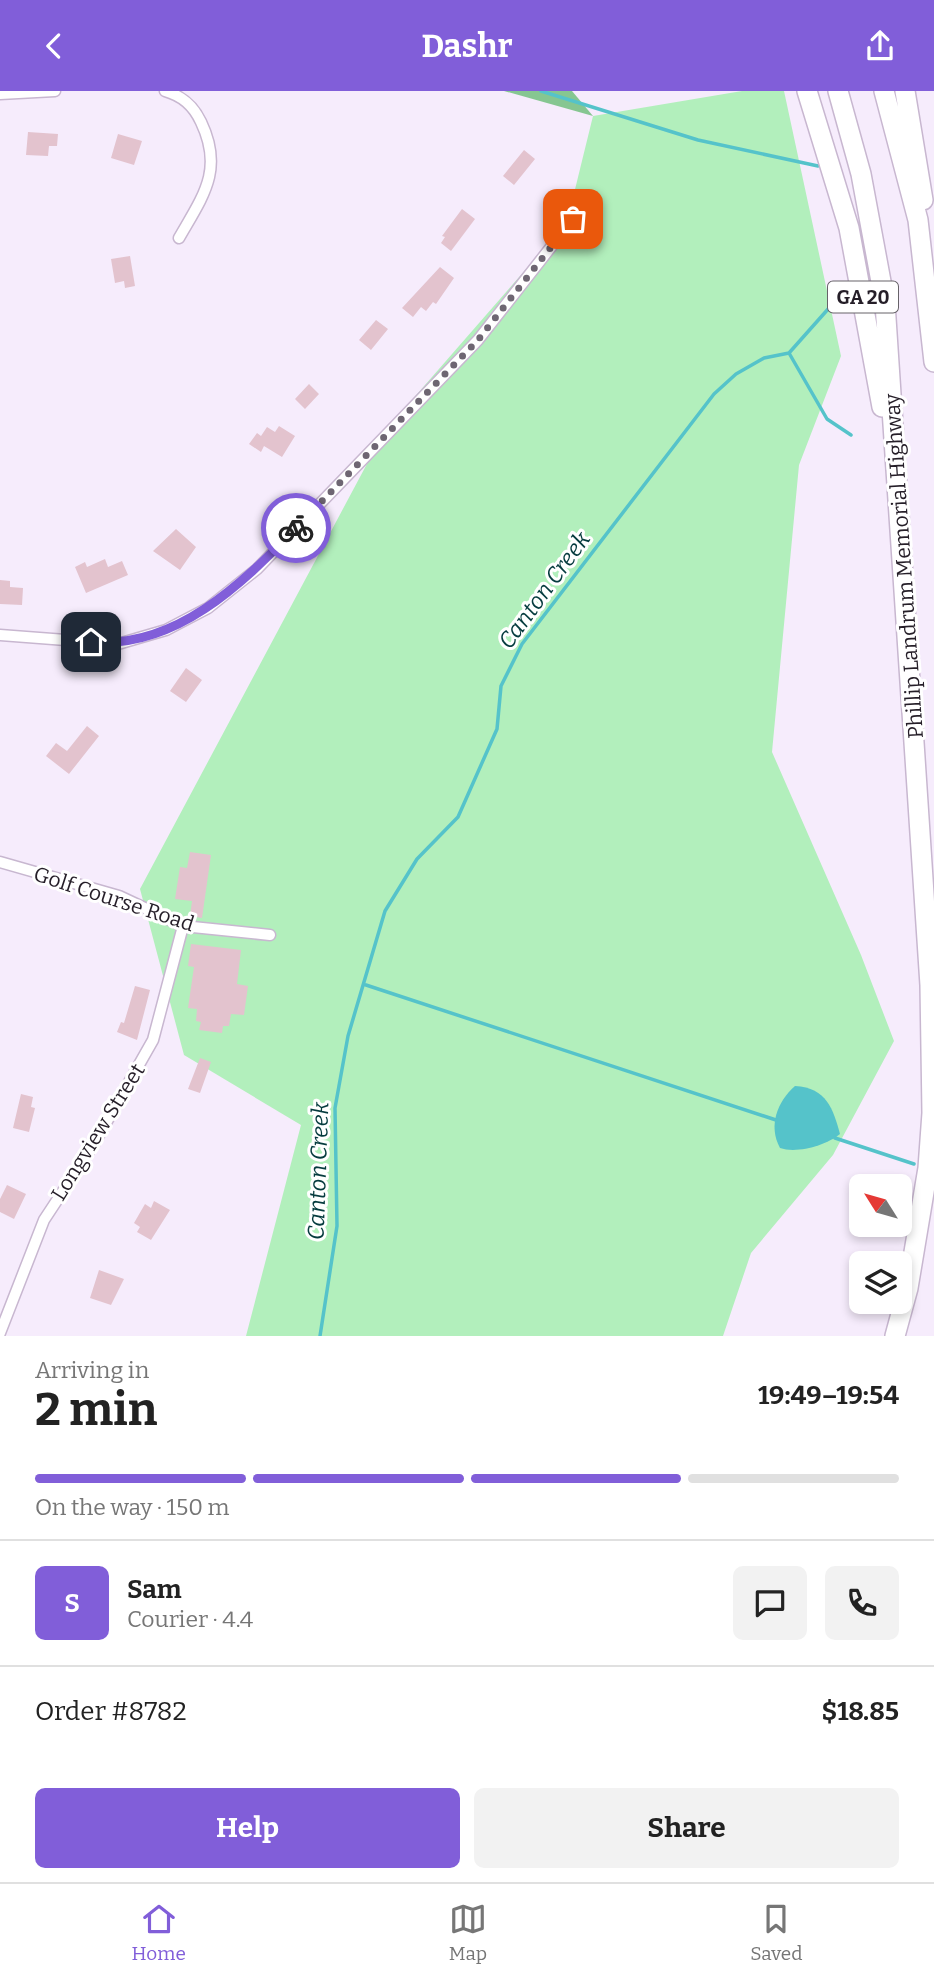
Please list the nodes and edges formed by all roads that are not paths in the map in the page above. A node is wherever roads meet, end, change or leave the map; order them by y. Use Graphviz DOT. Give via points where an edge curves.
graph roads {
  1 [pos="55,91"];
  2 [pos="165,91"];
  3 [pos="807,91"];
  4 [pos="838,91"];
  5 [pos="884,91"];
  6 [pos="905,91"];
  7 [pos="0,94"];
  8 [pos="573,219"];
  9 [pos="179,238"];
  10 [pos="930,313"];
  11 [pos="934,362"];
  12 [pos="901,508"];
  13 [pos="0,635"];
  14 [pos="0,862"];
  15 [pos="183,926"];
  16 [pos="270,935"];
  17 [pos="0,1333"];
  18 [pos="895,1336"];
  1 -- 7 [label="street"];
  2 -- 9 [label="street" via="178,94 199,118 213,165 205,191"];
  3 -- 12 [label="highway, GA 20" via="849,228"];
  4 -- 12 [label="highway, Phillip Landrum Memorial Highway" via="862,174 883,292"];
  5 -- 10 [label="highway" via="918,221"];
  6 -- 10 [label="highway, GA 20" via="922,186"];
  8 -- 13 [label="street" via="478,340 257,569 208,608 166,630 118,645"];
  10 -- 11 [label="highway"];
  12 -- 18 [label="highway, Phillip Landrum Memorial Highway" via="933,1062 928,1168 908,1288"];
  14 -- 15 [label="street, Golf Course Road" via="119,896"];
  15 -- 16 [label="street, Golf Course Road"];
  15 -- 17 [label="street, Longview Street" via="153,1040 94,1145 44,1220"];
}
